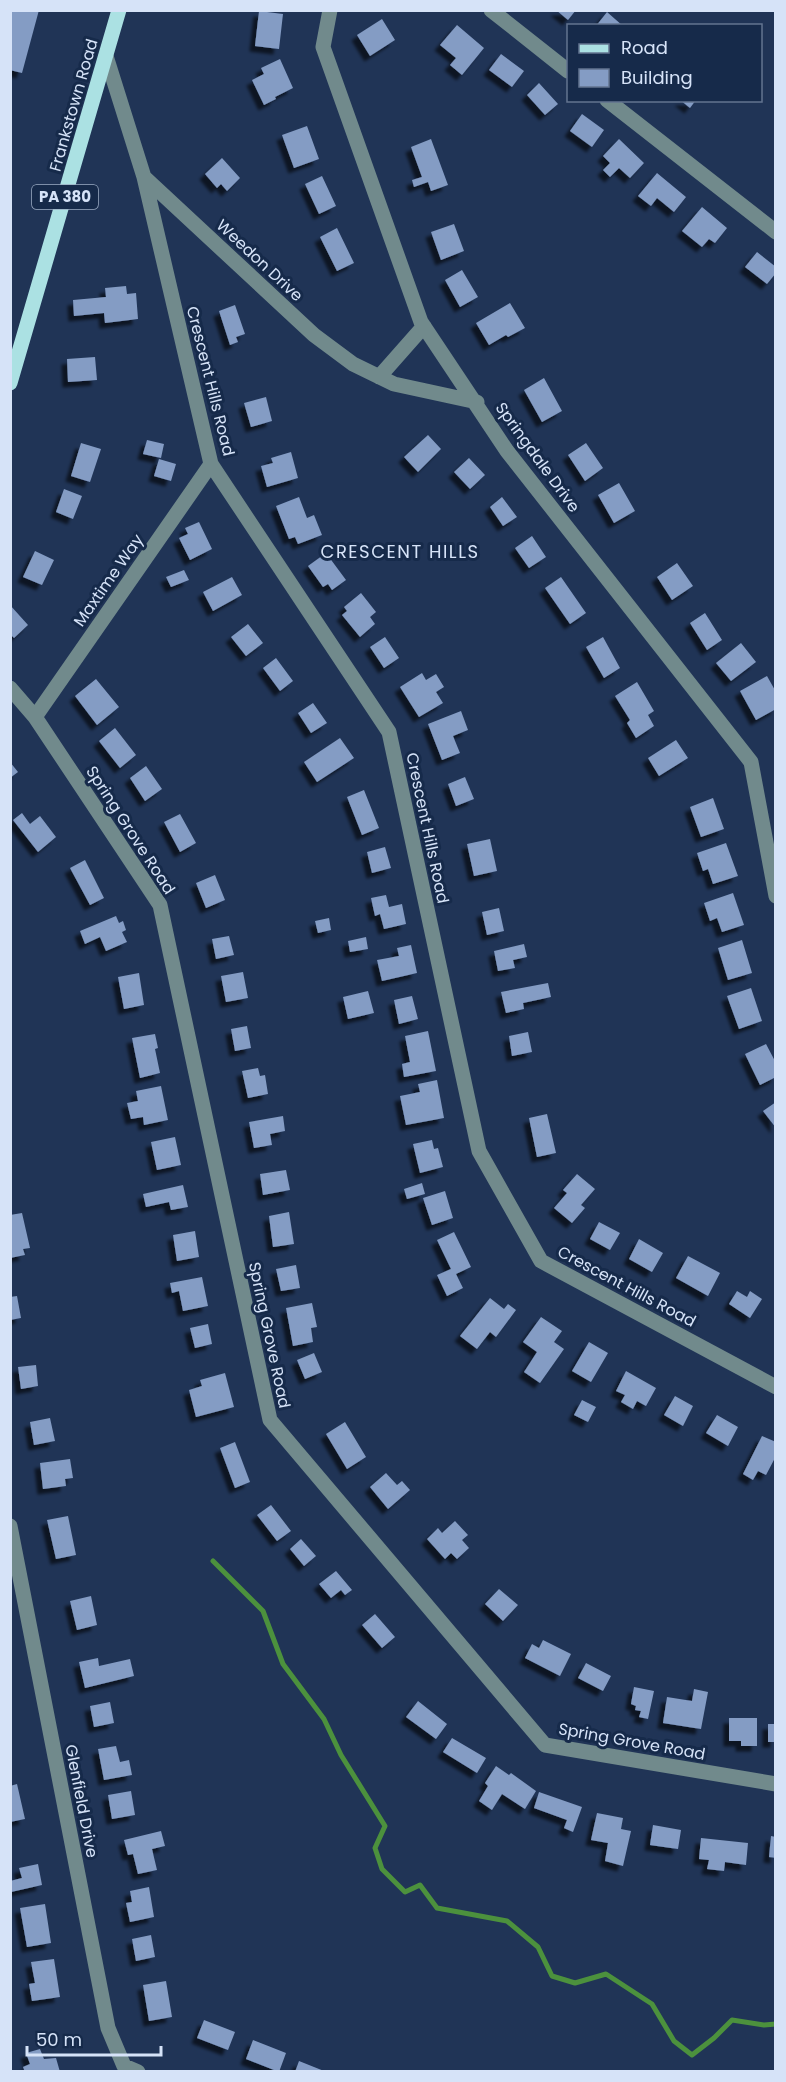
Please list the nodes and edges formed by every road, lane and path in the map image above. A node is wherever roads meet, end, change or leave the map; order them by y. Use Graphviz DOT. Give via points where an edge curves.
graph roads {
  1 [pos="119,10"];
  2 [pos="330,10"];
  3 [pos="491,10"];
  4 [pos="106,56"];
  5 [pos="567,70"];
  6 [pos="610,102"];
  7 [pos="144,177"];
  8 [pos="776,232"];
  9 [pos="424,326"];
  10 [pos="379,376"];
  11 [pos="10,383"];
  12 [pos="477,402"];
  13 [pos="211,464"];
  14 [pos="10,688"];
  15 [pos="35,717"];
  16 [pos="776,896"];
  17 [pos="776,1387"];
  18 [pos="10,1526"];
  19 [pos="776,1784"];
  20 [pos="138,2072"];
  1 -- 4 [label="main road, Frankstown Road / PA 380"];
  2 -- 9 [label="street, Springdale Drive" via="323,46"];
  3 -- 5 [label="street"];
  4 -- 7 [label="street, Weedon Drive"];
  4 -- 11 [label="main road, Frankstown Road / PA 380"];
  6 -- 8 [label="street"];
  7 -- 10 [label="street, Weedon Drive" via="314,335 353,364"];
  7 -- 13 [label="street, Crescent Hills Road"];
  9 -- 10 [label="street"];
  9 -- 12 [label="street, Springdale Drive"];
  10 -- 12 [label="street, Weedon Drive" via="394,384"];
  12 -- 16 [label="street, Springdale Drive" via="507,451 751,762"];
  13 -- 15 [label="street, Maxtime Way"];
  13 -- 17 [label="street, Crescent Hills Road" via="389,732 479,1151 541,1261"];
  14 -- 15 [label="street, Spring Grove Road"];
  15 -- 19 [label="street, Spring Grove Road" via="160,905 270,1420 546,1744"];
  18 -- 20 [label="street, Glenfield Drive" via="108,2028 124,2066"];
}
